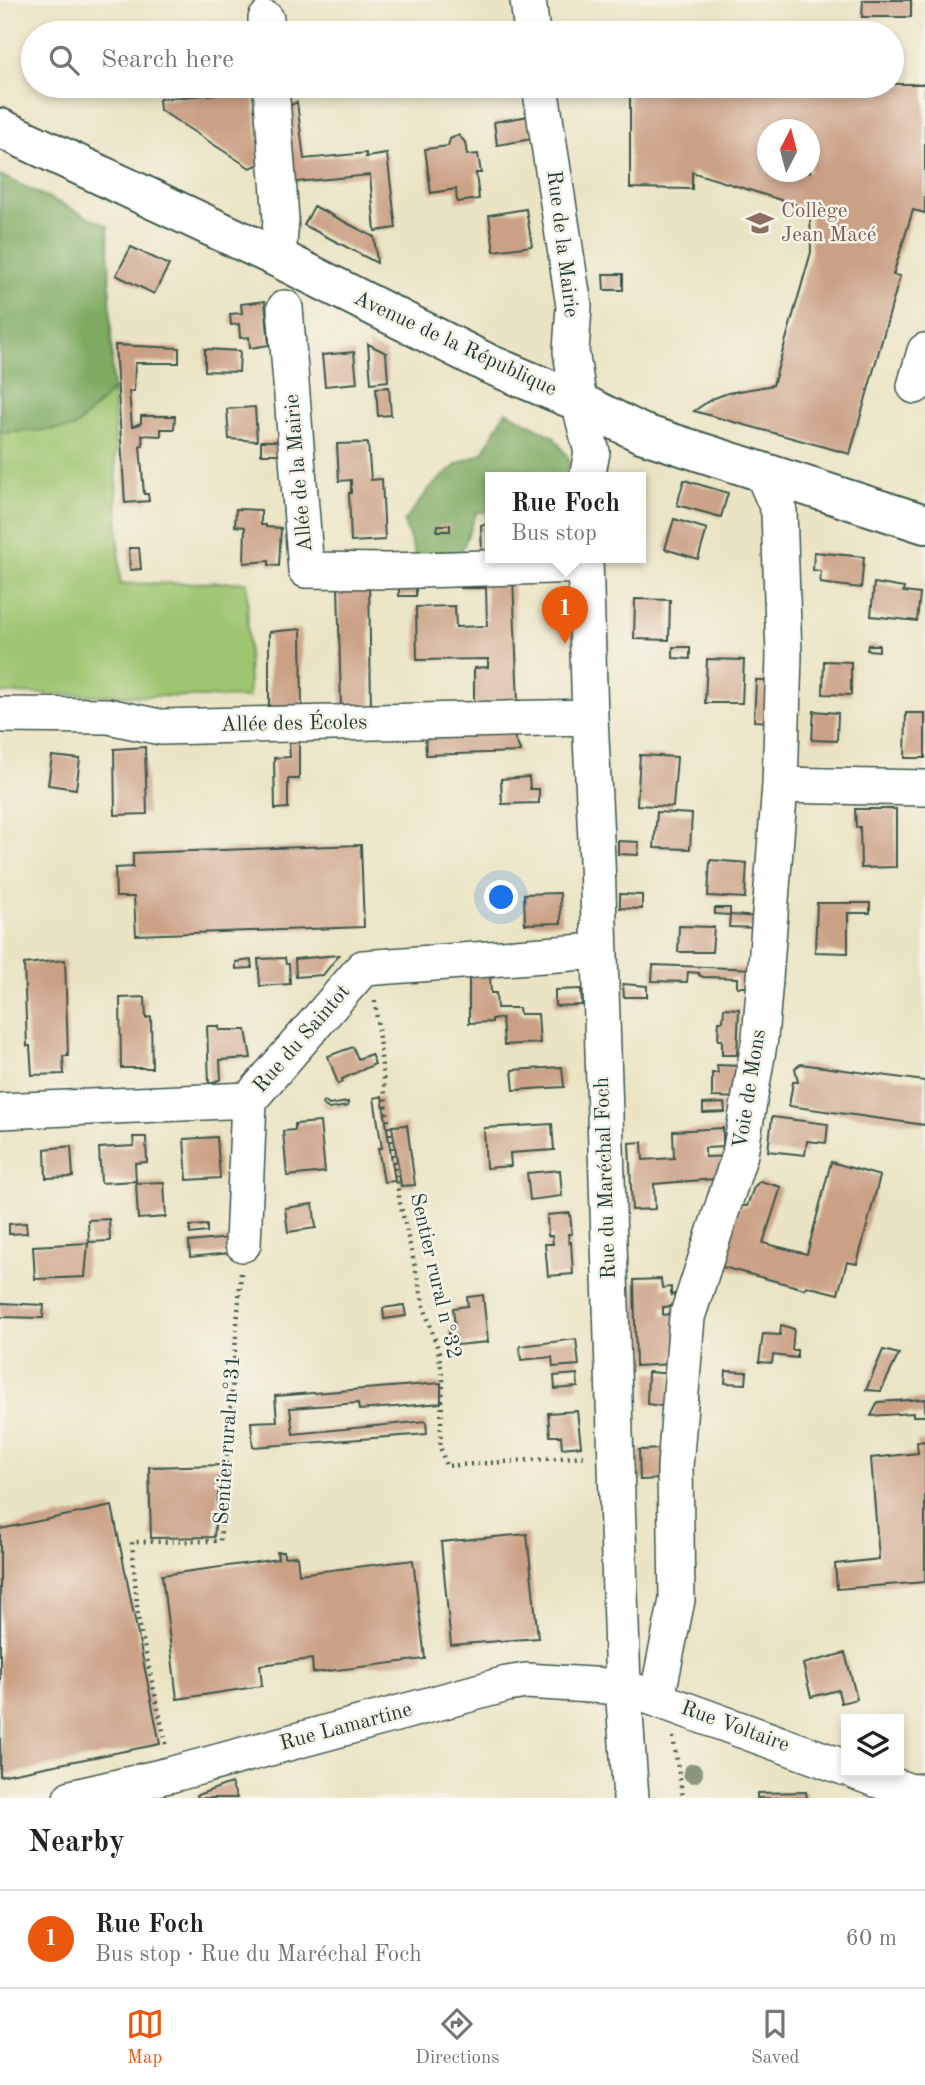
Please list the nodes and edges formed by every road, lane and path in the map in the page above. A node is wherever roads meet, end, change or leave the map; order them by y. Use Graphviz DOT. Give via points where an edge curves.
graph roads {
  1 [pos="528,0"];
  2 [pos="531,21"];
  3 [pos="272,98"];
  4 [pos="542,98"];
  5 [pos="0,128"];
  6 [pos="278,258"];
  7 [pos="285,308"];
  8 [pos="925,351"];
  9 [pos="915,386"];
  10 [pos="579,402"];
  11 [pos="588,472"];
  12 [pos="763,474"];
  13 [pos="925,524"];
  14 [pos="563,563"];
  15 [pos="585,563"];
  16 [pos="0,715"];
  17 [pos="590,717"];
  18 [pos="780,785"];
  19 [pos="925,788"];
  20 [pos="599,951"];
  21 [pos="363,968"];
  22 [pos="249,1100"];
  23 [pos="0,1111"];
  24 [pos="243,1244"];
  25 [pos="615,1454"];
  26 [pos="623,1687"];
  27 [pos="662,1700"];
  28 [pos="841,1766"];
  29 [pos="173,1774"];
  30 [pos="870,1777"];
  31 [pos="916,1794"];
  32 [pos="71,1798"];
  33 [pos="631,1798"];
  34 [pos="683,1798"];
  1 -- 2 [label="street"];
  3 -- 6 [label="street" via="281,219"];
  4 -- 10 [label="street, Rue de la Mairie" via="574,306 570,351"];
  5 -- 6 [label="main road, Avenue de la République"];
  6 -- 10 [label="main road, Avenue de la République" via="489,365"];
  7 -- 14 [label="street, Allée de la Mairie" via="306,569 388,571"];
  8 -- 9 [label="street"];
  10 -- 11 [label="street" via="592,452"];
  10 -- 12 [label="main road, Avenue de la République" via="641,433"];
  12 -- 13 [label="main road, Avenue de la République"];
  12 -- 18 [label="street, Voie de Mons" via="779,511 784,655"];
  15 -- 17 [label="street, Rue du Maréchal Foch"];
  16 -- 17 [label="street, Allée des Écoles" via="108,716 160,727"];
  17 -- 20 [label="street, Rue du Maréchal Foch"];
  18 -- 19 [label="street"];
  18 -- 27 [label="street, Voie de Mons" via="760,1038 740,1154 687,1317 675,1467 677,1600"];
  20 -- 21 [label="street, Rue du Saintot"];
  20 -- 25 [label="street, Rue du Maréchal Foch"];
  21 -- 22 [label="street, Rue du Saintot"];
  21 -- 25 [label="path, Sentier rural n°32" via="374,990 400,1203 438,1349 443,1380 440,1446 446,1466"];
  22 -- 23 [label="street, Rue du Saintot"];
  22 -- 24 [label="street"];
  24 -- 29 [label="path, Sentier rural n°31" via="220,1541 132,1542 138,1618"];
  25 -- 26 [label="street, Rue du Maréchal Foch"];
  26 -- 27 [label="street, Rue Voltaire"];
  26 -- 29 [label="street, Rue Lamartine" via="507,1684"];
  26 -- 33 [label="street, Rue du Maréchal Foch"];
  27 -- 28 [label="street, Rue Voltaire"];
  27 -- 34 [label="path"];
  29 -- 32 [label="street, Rue Lamartine"];
  30 -- 31 [label="street"];
}
